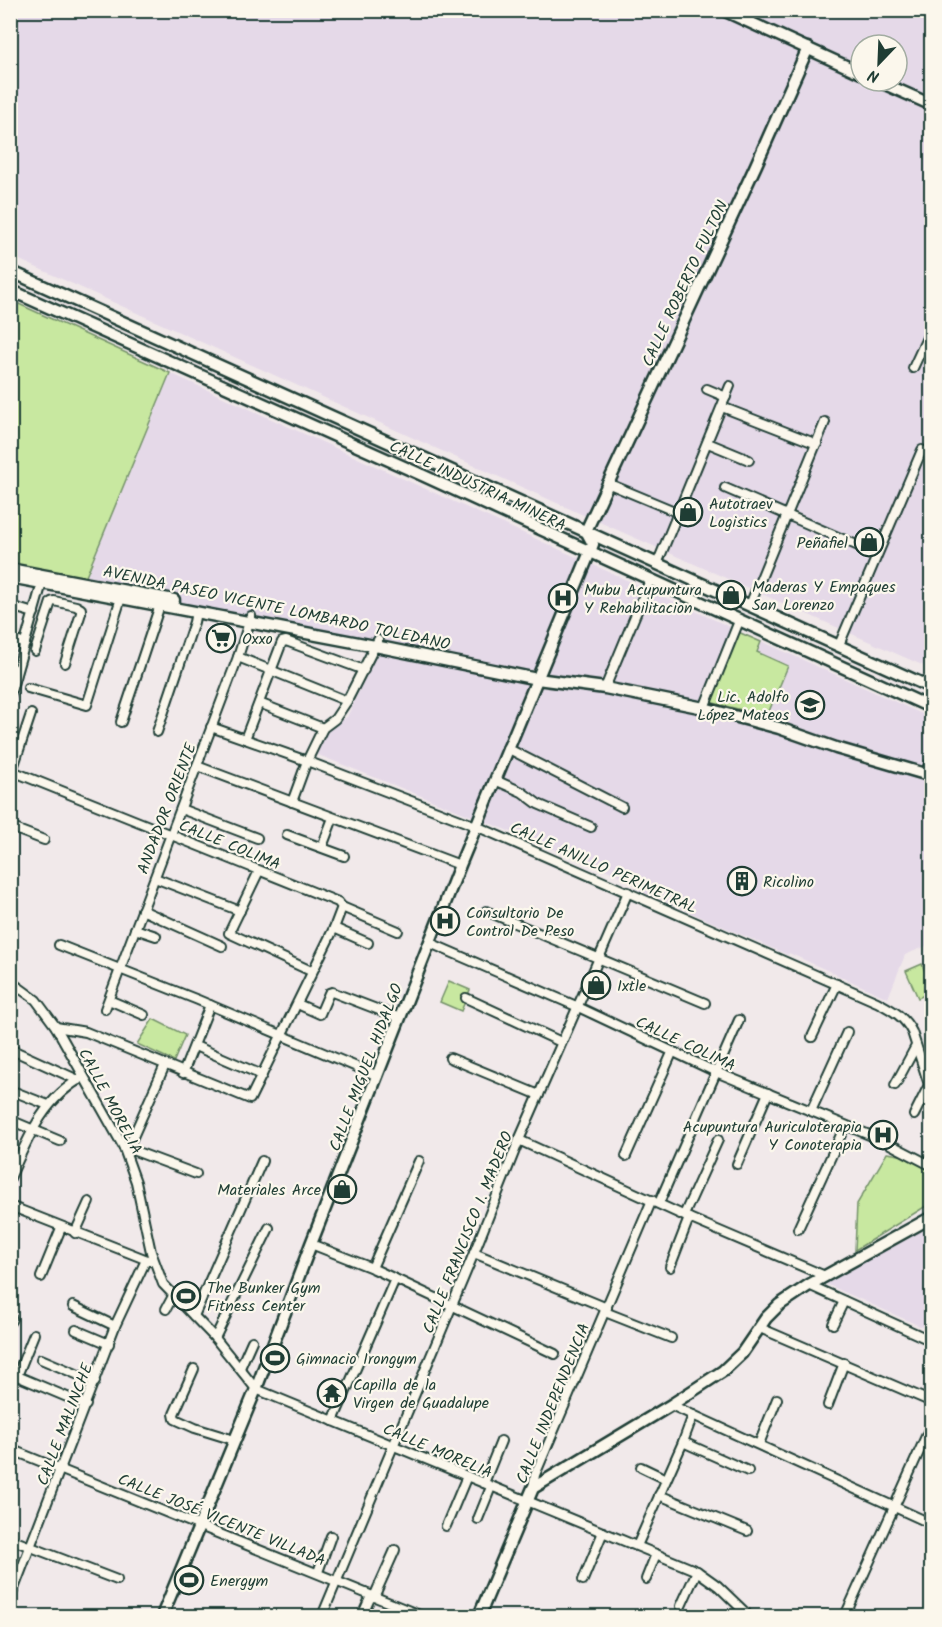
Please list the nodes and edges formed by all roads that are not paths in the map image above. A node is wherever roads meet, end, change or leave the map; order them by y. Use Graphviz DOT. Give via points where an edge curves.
graph roads {
  1 [pos="723,10"];
  2 [pos="808,48"];
  3 [pos="849,67"];
  4 [pos="905,93"];
  5 [pos="932,105"];
  6 [pos="10,271"];
  7 [pos="10,290"];
  8 [pos="932,327"];
  9 [pos="913,368"];
  10 [pos="730,386"];
  11 [pos="707,389"];
  12 [pos="726,397"];
  13 [pos="722,407"];
  14 [pos="825,422"];
  15 [pos="708,443"];
  16 [pos="817,444"];
  17 [pos="922,450"];
  18 [pos="749,460"];
  19 [pos="607,483"];
  20 [pos="725,488"];
  21 [pos="679,513"];
  22 [pos="788,515"];
  23 [pos="586,531"];
  24 [pos="590,552"];
  25 [pos="877,554"];
  26 [pos="657,564"];
  27 [pos="10,569"];
  28 [pos="10,577"];
  29 [pos="650,580"];
  30 [pos="42,583"];
  31 [pos="80,586"];
  32 [pos="121,598"];
  33 [pos="750,604"];
  34 [pos="160,605"];
  35 [pos="10,606"];
  36 [pos="76,606"];
  37 [pos="196,612"];
  38 [pos="34,613"];
  39 [pos="250,619"];
  40 [pos="739,621"];
  41 [pos="801,629"];
  42 [pos="10,639"];
  43 [pos="377,643"];
  44 [pos="25,644"];
  45 [pos="794,645"];
  46 [pos="839,645"];
  47 [pos="35,651"];
  48 [pos="238,657"];
  49 [pos="65,663"];
  50 [pos="364,670"];
  51 [pos="271,671"];
  52 [pos="13,675"];
  53 [pos="537,679"];
  54 [pos="28,688"];
  55 [pos="605,688"];
  56 [pos="932,688"];
  57 [pos="10,695"];
  58 [pos="347,701"];
  59 [pos="259,703"];
  60 [pos="704,708"];
  61 [pos="932,708"];
  62 [pos="31,714"];
  63 [pos="121,722"];
  64 [pos="211,727"];
  65 [pos="323,728"];
  66 [pos="157,732"];
  67 [pos="245,739"];
  68 [pos="507,748"];
  69 [pos="932,758"];
  70 [pos="307,761"];
  71 [pos="197,766"];
  72 [pos="11,773"];
  73 [pos="928,775"];
  74 [pos="495,780"];
  75 [pos="292,802"];
  76 [pos="622,807"];
  77 [pos="181,809"];
  78 [pos="333,818"];
  79 [pos="476,826"];
  80 [pos="10,827"];
  81 [pos="591,827"];
  82 [pos="172,834"];
  83 [pos="287,835"];
  84 [pos="257,838"];
  85 [pos="44,840"];
  86 [pos="322,847"];
  87 [pos="344,856"];
  88 [pos="460,865"];
  89 [pos="259,871"];
  90 [pos="155,878"];
  91 [pos="628,892"];
  92 [pos="340,905"];
  93 [pos="142,910"];
  94 [pos="240,911"];
  95 [pos="486,911"];
  96 [pos="334,928"];
  97 [pos="135,929"];
  98 [pos="398,932"];
  99 [pos="156,936"];
  100 [pos="368,943"];
  101 [pos="430,943"];
  102 [pos="59,945"];
  103 [pos="222,946"];
  104 [pos="598,958"];
  105 [pos="121,968"];
  106 [pos="311,971"];
  107 [pos="10,981"];
  108 [pos="837,984"];
  109 [pos="466,998"];
  110 [pos="109,1000"];
  111 [pos="705,1003"];
  112 [pos="210,1005"];
  113 [pos="302,1006"];
  114 [pos="576,1006"];
  115 [pos="105,1010"];
  116 [pos="144,1015"];
  117 [pos="400,1018"];
  118 [pos="739,1020"];
  119 [pos="56,1027"];
  120 [pos="847,1032"];
  121 [pos="281,1035"];
  122 [pos="812,1037"];
  123 [pos="561,1042"];
  124 [pos="195,1046"];
  125 [pos="916,1046"];
  126 [pos="10,1049"];
  127 [pos="672,1053"];
  128 [pos="450,1058"];
  129 [pos="165,1065"];
  130 [pos="716,1072"];
  131 [pos="183,1073"];
  132 [pos="262,1075"];
  133 [pos="378,1076"];
  134 [pos="80,1078"];
  135 [pos="895,1085"];
  136 [pos="929,1085"];
  137 [pos="10,1090"];
  138 [pos="768,1093"];
  139 [pos="932,1094"];
  140 [pos="539,1095"];
  141 [pos="48,1105"];
  142 [pos="811,1111"];
  143 [pos="914,1115"];
  144 [pos="10,1120"];
  145 [pos="845,1126"];
  146 [pos="32,1129"];
  147 [pos="519,1140"];
  148 [pos="718,1140"];
  149 [pos="60,1141"];
  150 [pos="126,1147"];
  151 [pos="626,1156"];
  152 [pos="262,1161"];
  153 [pos="419,1161"];
  154 [pos="737,1164"];
  155 [pos="932,1166"];
  156 [pos="196,1174"];
  157 [pos="10,1178"];
  158 [pos="89,1202"];
  159 [pos="656,1202"];
  160 [pos="10,1206"];
  161 [pos="686,1217"];
  162 [pos="932,1217"];
  163 [pos="61,1228"];
  164 [pos="268,1228"];
  165 [pos="798,1229"];
  166 [pos="75,1233"];
  167 [pos="311,1244"];
  168 [pos="474,1253"];
  169 [pos="150,1261"];
  170 [pos="670,1267"];
  171 [pos="372,1268"];
  172 [pos="825,1276"];
  173 [pos="41,1277"];
  174 [pos="395,1279"];
  175 [pos="809,1285"];
  176 [pos="173,1296"];
  177 [pos="844,1301"];
  178 [pos="73,1306"];
  179 [pos="452,1307"];
  180 [pos="166,1309"];
  181 [pos="606,1310"];
  182 [pos="194,1316"];
  183 [pos="833,1324"];
  184 [pos="115,1326"];
  185 [pos="760,1328"];
  186 [pos="76,1330"];
  187 [pos="34,1334"];
  188 [pos="215,1338"];
  189 [pos="671,1338"];
  190 [pos="252,1341"];
  191 [pos="932,1341"];
  192 [pos="109,1344"];
  193 [pos="555,1354"];
  194 [pos="41,1359"];
  195 [pos="844,1363"];
  196 [pos="240,1368"];
  197 [pos="194,1369"];
  198 [pos="14,1374"];
  199 [pos="95,1382"];
  200 [pos="256,1389"];
  201 [pos="777,1399"];
  202 [pos="932,1402"];
  203 [pos="86,1405"];
  204 [pos="671,1405"];
  205 [pos="828,1405"];
  206 [pos="693,1415"];
  207 [pos="333,1421"];
  208 [pos="932,1423"];
  209 [pos="234,1440"];
  210 [pos="501,1441"];
  211 [pos="683,1442"];
  212 [pos="759,1444"];
  213 [pos="394,1446"];
  214 [pos="10,1449"];
  215 [pos="641,1467"];
  216 [pos="61,1468"];
  217 [pos="748,1471"];
  218 [pos="466,1476"];
  219 [pos="666,1479"];
  220 [pos="488,1485"];
  221 [pos="533,1488"];
  222 [pos="659,1495"];
  223 [pos="526,1501"];
  224 [pos="895,1506"];
  225 [pos="478,1519"];
  226 [pos="932,1524"];
  227 [pos="446,1526"];
  228 [pos="200,1527"];
  229 [pos="747,1531"];
  230 [pos="603,1532"];
  231 [pos="331,1536"];
  232 [pos="10,1539"];
  233 [pos="637,1546"];
  234 [pos="31,1548"];
  235 [pos="395,1550"];
  236 [pos="656,1554"];
  237 [pos="696,1571"];
  238 [pos="318,1572"];
  239 [pos="646,1579"];
  240 [pos="117,1580"];
  241 [pos="583,1580"];
  242 [pos="337,1581"];
  243 [pos="373,1596"];
  244 [pos="10,1599"];
  245 [pos="681,1606"];
  246 [pos="162,1617"];
  247 [pos="322,1617"];
  248 [pos="362,1617"];
  249 [pos="422,1617"];
  250 [pos="479,1617"];
  251 [pos="749,1617"];
  252 [pos="845,1617"];
  1 -- 2 [label="main road"];
  2 -- 3 [label="main road"];
  2 -- 19 [label="main road, CALLE ROBERTO FULTON"];
  4 -- 5 [label="main road"];
  6 -- 23 [label="main road, CALLE INDUSTRIA MINERA"];
  7 -- 24 [label="main road, CALLE INDUSTRIA MINERA"];
  8 -- 9 [label="street"];
  10 -- 12 [label="street"];
  11 -- 12 [label="street"];
  12 -- 13 [label="street"];
  13 -- 15 [label="street"];
  13 -- 16 [label="street"];
  14 -- 16 [label="street"];
  15 -- 18 [label="street"];
  15 -- 21 [label="street"];
  16 -- 22 [label="street"];
  17 -- 25 [label="street"];
  19 -- 21 [label="street"];
  19 -- 23 [label="main road, CALLE ROBERTO FULTON"];
  20 -- 22 [label="street"];
  21 -- 26 [label="street"];
  22 -- 25 [label="street"];
  22 -- 33 [label="street"];
  23 -- 24 [label="main road" via="593,544"];
  23 -- 26 [label="main road, CALLE INDUSTRIA MINERA"];
  24 -- 29 [label="main road, CALLE INDUSTRIA MINERA"];
  24 -- 53 [label="main road, CALLE MIGUEL HIDALGO"];
  25 -- 46 [label="street"];
  26 -- 33 [label="main road, CALLE INDUSTRIA MINERA"];
  27 -- 31 [label="main road, AVENIDA PASEO VICENTE LOMBARDO TOLEDANO"];
  28 -- 30 [label="main road, AVENIDA PASEO VICENTE LOMBARDO TOLEDANO"];
  29 -- 40 [label="main road, CALLE INDUSTRIA MINERA"];
  29 -- 55 [label="street"];
  30 -- 31 [label="main road, AVENIDA PASEO VICENTE LOMBARDO TOLEDANO"];
  30 -- 38 [label="street"];
  31 -- 32 [label="main road, AVENIDA PASEO VICENTE LOMBARDO TOLEDANO"];
  31 -- 36 [label="street"];
  31 -- 39 [label="main road, AVENIDA PASEO VICENTE LOMBARDO TOLEDANO"];
  32 -- 34 [label="main road, AVENIDA PASEO VICENTE LOMBARDO TOLEDANO"];
  32 -- 54 [label="street" via="89,703 84,706"];
  33 -- 41 [label="main road, CALLE INDUSTRIA MINERA"];
  34 -- 37 [label="main road, AVENIDA PASEO VICENTE LOMBARDO TOLEDANO"];
  34 -- 63 [label="street"];
  35 -- 38 [label="street"];
  36 -- 47 [label="street" via="51,602"];
  36 -- 49 [label="street" via="81,613"];
  37 -- 39 [label="main road, AVENIDA PASEO VICENTE LOMBARDO TOLEDANO"];
  37 -- 66 [label="street"];
  38 -- 44 [label="street"];
  39 -- 43 [label="main road, AVENIDA PASEO VICENTE LOMBARDO TOLEDANO"];
  39 -- 48 [label="street, ANDADOR ORIENTE"];
  40 -- 45 [label="main road, CALLE INDUSTRIA MINERA"];
  40 -- 60 [label="street"];
  41 -- 45 [label="main road"];
  41 -- 46 [label="main road, CALLE INDUSTRIA MINERA"];
  42 -- 44 [label="street"];
  43 -- 50 [label="street"];
  43 -- 53 [label="main road, AVENIDA PASEO VICENTE LOMBARDO TOLEDANO"];
  44 -- 52 [label="street"];
  45 -- 61 [label="main road, CALLE INDUSTRIA MINERA"];
  46 -- 56 [label="main road, CALLE INDUSTRIA MINERA"];
  48 -- 51 [label="street"];
  48 -- 64 [label="street, ANDADOR ORIENTE"];
  50 -- 51 [label="street" via="286,641 281,643"];
  50 -- 58 [label="street"];
  51 -- 58 [label="street"];
  51 -- 59 [label="street"];
  52 -- 57 [label="street"];
  53 -- 55 [label="main road, AVENIDA PASEO VICENTE LOMBARDO TOLEDANO"];
  53 -- 68 [label="main road, CALLE MIGUEL HIDALGO"];
  55 -- 60 [label="main road, AVENIDA PASEO VICENTE LOMBARDO TOLEDANO"];
  58 -- 65 [label="street"];
  59 -- 65 [label="street"];
  59 -- 67 [label="street"];
  60 -- 73 [label="main road, AVENIDA PASEO VICENTE LOMBARDO TOLEDANO"];
  62 -- 72 [label="street"];
  64 -- 67 [label="street, CALLE ANILLO PERIMETRAL"];
  64 -- 71 [label="street, ANDADOR ORIENTE"];
  65 -- 70 [label="street"];
  67 -- 70 [label="street, CALLE ANILLO PERIMETRAL"];
  68 -- 74 [label="main road, CALLE MIGUEL HIDALGO"];
  68 -- 76 [label="street"];
  69 -- 73 [label="street"];
  70 -- 75 [label="street"];
  70 -- 79 [label="street, CALLE ANILLO PERIMETRAL"];
  71 -- 75 [label="street"];
  71 -- 77 [label="street, ANDADOR ORIENTE"];
  72 -- 82 [label="street, CALLE COLIMA"];
  74 -- 79 [label="main road, CALLE MIGUEL HIDALGO"];
  74 -- 81 [label="street"];
  75 -- 78 [label="street"];
  77 -- 82 [label="street, ANDADOR ORIENTE"];
  77 -- 84 [label="street"];
  78 -- 86 [label="street"];
  78 -- 88 [label="street"];
  79 -- 88 [label="main road, CALLE MIGUEL HIDALGO"];
  79 -- 91 [label="street, CALLE ANILLO PERIMETRAL"];
  80 -- 85 [label="street"];
  82 -- 89 [label="street, CALLE COLIMA"];
  82 -- 90 [label="street, ANDADOR ORIENTE"];
  83 -- 86 [label="street"];
  86 -- 87 [label="street"];
  88 -- 101 [label="main road, CALLE MIGUEL HIDALGO"];
  89 -- 92 [label="street, CALLE COLIMA"];
  89 -- 94 [label="street"];
  90 -- 93 [label="street, ANDADOR ORIENTE"];
  90 -- 94 [label="street"];
  91 -- 104 [label="street, CALLE FRANCISCO I. MADERO"];
  91 -- 108 [label="street, CALLE ANILLO PERIMETRAL"];
  92 -- 96 [label="street"];
  92 -- 98 [label="street, CALLE COLIMA"];
  93 -- 97 [label="street, ANDADOR ORIENTE"];
  93 -- 103 [label="street"];
  94 -- 106 [label="street" via="229,933"];
  95 -- 104 [label="street"];
  96 -- 100 [label="street"];
  96 -- 106 [label="street"];
  97 -- 99 [label="street"];
  97 -- 105 [label="street, ANDADOR ORIENTE"];
  101 -- 114 [label="street, CALLE COLIMA"];
  101 -- 117 [label="main road, CALLE MIGUEL HIDALGO"];
  102 -- 105 [label="street"];
  104 -- 111 [label="street"];
  104 -- 114 [label="street, CALLE FRANCISCO I. MADERO"];
  105 -- 110 [label="street, ANDADOR ORIENTE"];
  105 -- 112 [label="street"];
  106 -- 121 [label="street"];
  107 -- 119 [label="street, CALLE MORELIA" via="36,1000"];
  108 -- 122 [label="street"];
  108 -- 125 [label="street, CALLE ANILLO PERIMETRAL" via="904,1018"];
  109 -- 123 [label="street"];
  110 -- 115 [label="street, ANDADOR ORIENTE"];
  110 -- 116 [label="street"];
  112 -- 121 [label="street"];
  112 -- 124 [label="street"];
  113 -- 117 [label="street" via="320,1014 332,992"];
  114 -- 123 [label="street, CALLE FRANCISCO I. MADERO"];
  114 -- 127 [label="street, CALLE COLIMA"];
  117 -- 133 [label="main road, CALLE MIGUEL HIDALGO"];
  118 -- 130 [label="street, CALLE INDEPENDENCIA"];
  119 -- 129 [label="street" via="86,1032"];
  119 -- 134 [label="street, CALLE MORELIA"];
  120 -- 142 [label="street"];
  121 -- 132 [label="street"];
  121 -- 133 [label="street"];
  123 -- 140 [label="street, CALLE FRANCISCO I. MADERO"];
  124 -- 131 [label="street"];
  124 -- 132 [label="street"];
  125 -- 135 [label="street"];
  125 -- 136 [label="street, CALLE ANILLO PERIMETRAL"];
  126 -- 134 [label="street"];
  127 -- 130 [label="street, CALLE COLIMA"];
  127 -- 151 [label="street"];
  128 -- 140 [label="street"];
  129 -- 131 [label="street"];
  129 -- 150 [label="street"];
  130 -- 138 [label="street, CALLE COLIMA"];
  130 -- 159 [label="street, CALLE INDEPENDENCIA"];
  131 -- 132 [label="street" via="250,1099"];
  133 -- 167 [label="main road, CALLE MIGUEL HIDALGO"];
  134 -- 141 [label="street"];
  134 -- 150 [label="street, CALLE MORELIA"];
  136 -- 139 [label="street, CALLE ANILLO PERIMETRAL"];
  136 -- 143 [label="street"];
  137 -- 141 [label="street"];
  138 -- 142 [label="street, CALLE COLIMA"];
  138 -- 154 [label="street"];
  140 -- 147 [label="street, CALLE FRANCISCO I. MADERO"];
  141 -- 146 [label="street"];
  142 -- 145 [label="street, CALLE COLIMA"];
  144 -- 146 [label="street"];
  145 -- 155 [label="street, CALLE COLIMA"];
  145 -- 165 [label="street"];
  146 -- 149 [label="street"];
  146 -- 157 [label="street"];
  147 -- 159 [label="street"];
  147 -- 168 [label="street, CALLE FRANCISCO I. MADERO"];
  148 -- 161 [label="street"];
  150 -- 156 [label="street"];
  150 -- 169 [label="street, CALLE MORELIA"];
  152 -- 182 [label="street"];
  153 -- 171 [label="street"];
  158 -- 166 [label="street"];
  159 -- 161 [label="street"];
  159 -- 181 [label="street, CALLE INDEPENDENCIA" via="628,1254"];
  160 -- 163 [label="street"];
  161 -- 170 [label="street"];
  161 -- 172 [label="street"];
  162 -- 172 [label="main road"];
  163 -- 166 [label="street"];
  163 -- 173 [label="street"];
  164 -- 188 [label="street"];
  166 -- 169 [label="street"];
  167 -- 171 [label="street"];
  167 -- 200 [label="main road, CALLE MIGUEL HIDALGO"];
  168 -- 179 [label="street, CALLE FRANCISCO I. MADERO"];
  168 -- 181 [label="street"];
  169 -- 176 [label="street, CALLE MORELIA"];
  169 -- 184 [label="street, CALLE MALINCHE"];
  171 -- 174 [label="street"];
  172 -- 175 [label="main road"];
  174 -- 179 [label="street"];
  174 -- 207 [label="street"];
  175 -- 177 [label="street"];
  175 -- 185 [label="main road" via="779,1305"];
  176 -- 180 [label="street"];
  176 -- 182 [label="street, CALLE MORELIA"];
  177 -- 183 [label="street"];
  177 -- 191 [label="street"];
  178 -- 184 [label="street"];
  179 -- 193 [label="street"];
  179 -- 213 [label="street, CALLE FRANCISCO I. MADERO"];
  181 -- 189 [label="street"];
  181 -- 221 [label="street, CALLE INDEPENDENCIA" via="535,1475"];
  182 -- 188 [label="street, CALLE MORELIA"];
  184 -- 192 [label="street, CALLE MALINCHE"];
  185 -- 195 [label="street"];
  185 -- 204 [label="main road" via="734,1362"];
  186 -- 192 [label="street"];
  187 -- 198 [label="street"];
  188 -- 196 [label="street, CALLE MORELIA"];
  190 -- 196 [label="street"];
  192 -- 199 [label="street, CALLE MALINCHE"];
  194 -- 199 [label="street"];
  195 -- 202 [label="street"];
  195 -- 205 [label="street"];
  196 -- 200 [label="street, CALLE MORELIA"];
  197 -- 209 [label="street" via="175,1419"];
  198 -- 203 [label="street"];
  199 -- 203 [label="street, CALLE MALINCHE"];
  200 -- 207 [label="street, CALLE MORELIA"];
  200 -- 209 [label="main road, CALLE MIGUEL HIDALGO"];
  201 -- 212 [label="street"];
  203 -- 216 [label="street, CALLE MALINCHE"];
  204 -- 206 [label="street"];
  204 -- 221 [label="main road"];
  206 -- 211 [label="street"];
  206 -- 212 [label="street"];
  207 -- 213 [label="street, CALLE MORELIA"];
  208 -- 224 [label="street"];
  209 -- 228 [label="main road, CALLE MIGUEL HIDALGO"];
  210 -- 220 [label="street"];
  211 -- 217 [label="street"];
  211 -- 219 [label="street"];
  212 -- 224 [label="street"];
  213 -- 218 [label="street, CALLE MORELIA"];
  213 -- 242 [label="street, CALLE FRANCISCO I. MADERO"];
  214 -- 216 [label="street, CALLE JOSÉ VICENTE VILLADA"];
  215 -- 219 [label="street"];
  216 -- 228 [label="street, CALLE JOSÉ VICENTE VILLADA"];
  216 -- 234 [label="street, CALLE MALINCHE"];
  218 -- 220 [label="street, CALLE MORELIA"];
  218 -- 227 [label="street"];
  219 -- 222 [label="street"];
  220 -- 223 [label="street, CALLE MORELIA"];
  220 -- 225 [label="street"];
  221 -- 223 [label="main road, CALLE INDEPENDENCIA"];
  222 -- 229 [label="street"];
  222 -- 233 [label="street"];
  223 -- 230 [label="street, CALLE MORELIA"];
  223 -- 250 [label="main road, CALLE INDEPENDENCIA"];
  224 -- 226 [label="street"];
  224 -- 252 [label="street"];
  228 -- 238 [label="street, CALLE JOSÉ VICENTE VILLADA"];
  228 -- 246 [label="main road, CALLE MIGUEL HIDALGO"];
  230 -- 233 [label="street, CALLE MORELIA"];
  230 -- 241 [label="street"];
  231 -- 238 [label="street"];
  232 -- 234 [label="street"];
  233 -- 236 [label="street, CALLE MORELIA"];
  234 -- 240 [label="street"];
  234 -- 244 [label="street, CALLE MALINCHE"];
  235 -- 243 [label="street"];
  236 -- 237 [label="street, CALLE MORELIA"];
  236 -- 239 [label="street"];
  237 -- 245 [label="street"];
  237 -- 251 [label="street, CALLE MORELIA" via="718,1586"];
  238 -- 242 [label="street, CALLE JOSÉ VICENTE VILLADA"];
  242 -- 243 [label="street, CALLE JOSÉ VICENTE VILLADA"];
  242 -- 247 [label="street, CALLE FRANCISCO I. MADERO"];
  243 -- 248 [label="street"];
  243 -- 249 [label="street, CALLE JOSÉ VICENTE VILLADA"];
}
